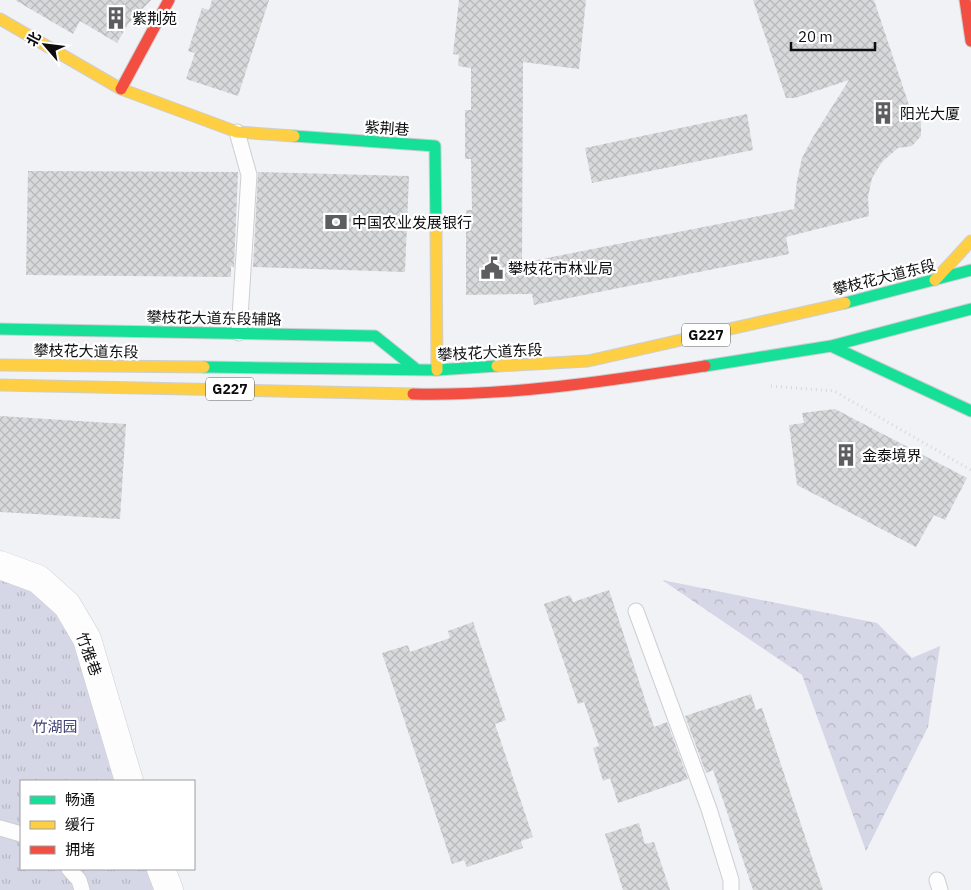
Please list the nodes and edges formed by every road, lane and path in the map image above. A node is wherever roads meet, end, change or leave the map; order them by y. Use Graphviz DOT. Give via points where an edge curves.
graph roads {
  1 [pos="169,0"];
  2 [pos="965,0"];
  3 [pos="0,19"];
  4 [pos="971,41"];
  5 [pos="121,89"];
  6 [pos="237,132"];
  7 [pos="971,241"];
  8 [pos="971,270"];
  9 [pos="935,280"];
  10 [pos="971,308"];
  11 [pos="0,329"];
  12 [pos="239,333"];
  13 [pos="831,346"];
  14 [pos="0,365"];
  15 [pos="416,369"];
  16 [pos="437,370"];
  17 [pos="0,385"];
  18 [pos="771,386"];
  19 [pos="971,411"];
  20 [pos="971,470"];
  21 [pos="0,565"];
  22 [pos="636,612"];
  23 [pos="129,780"];
  24 [pos="0,828"];
  25 [pos="20,834"];
  26 [pos="70,870"];
  27 [pos="161,870"];
  28 [pos="82,890"];
  29 [pos="169,890"];
  30 [pos="731,890"];
  1 -- 5 [label="main road"];
  2 -- 4 [label="main road"];
  3 -- 5 [label="main road, 紫荆巷"];
  5 -- 6 [label="main road, 紫荆巷"];
  6 -- 12 [label="lane" via="249,175"];
  6 -- 16 [label="main road, 紫荆巷" via="435,146"];
  7 -- 9 [label="main road"];
  8 -- 9 [label="main road, 攀枝花大道东段 / G227"];
  9 -- 16 [label="main road, 攀枝花大道东段 / G227" via="797,315 588,361"];
  10 -- 13 [label="main road, G227"];
  11 -- 12 [label="main road, 攀枝花大道东段辅路"];
  12 -- 15 [label="main road, 攀枝花大道东段辅路" via="375,336"];
  13 -- 17 [label="main road, G227" via="585,385 460,395"];
  13 -- 19 [label="main road"];
  14 -- 15 [label="main road, 攀枝花大道东段 / G227"];
  15 -- 16 [label="main road, 攀枝花大道东段 / G227"];
  18 -- 20 [label="path" via="834,391"];
  21 -- 23 [label="street, 竹雅巷" via="38,580 67,605 87,639"];
  22 -- 30 [label="lane" via="710,809 731,880"];
  24 -- 25 [label="lane"];
  26 -- 28 [label="lane" via="79,880"];
  27 -- 29 [label="street"];
}
